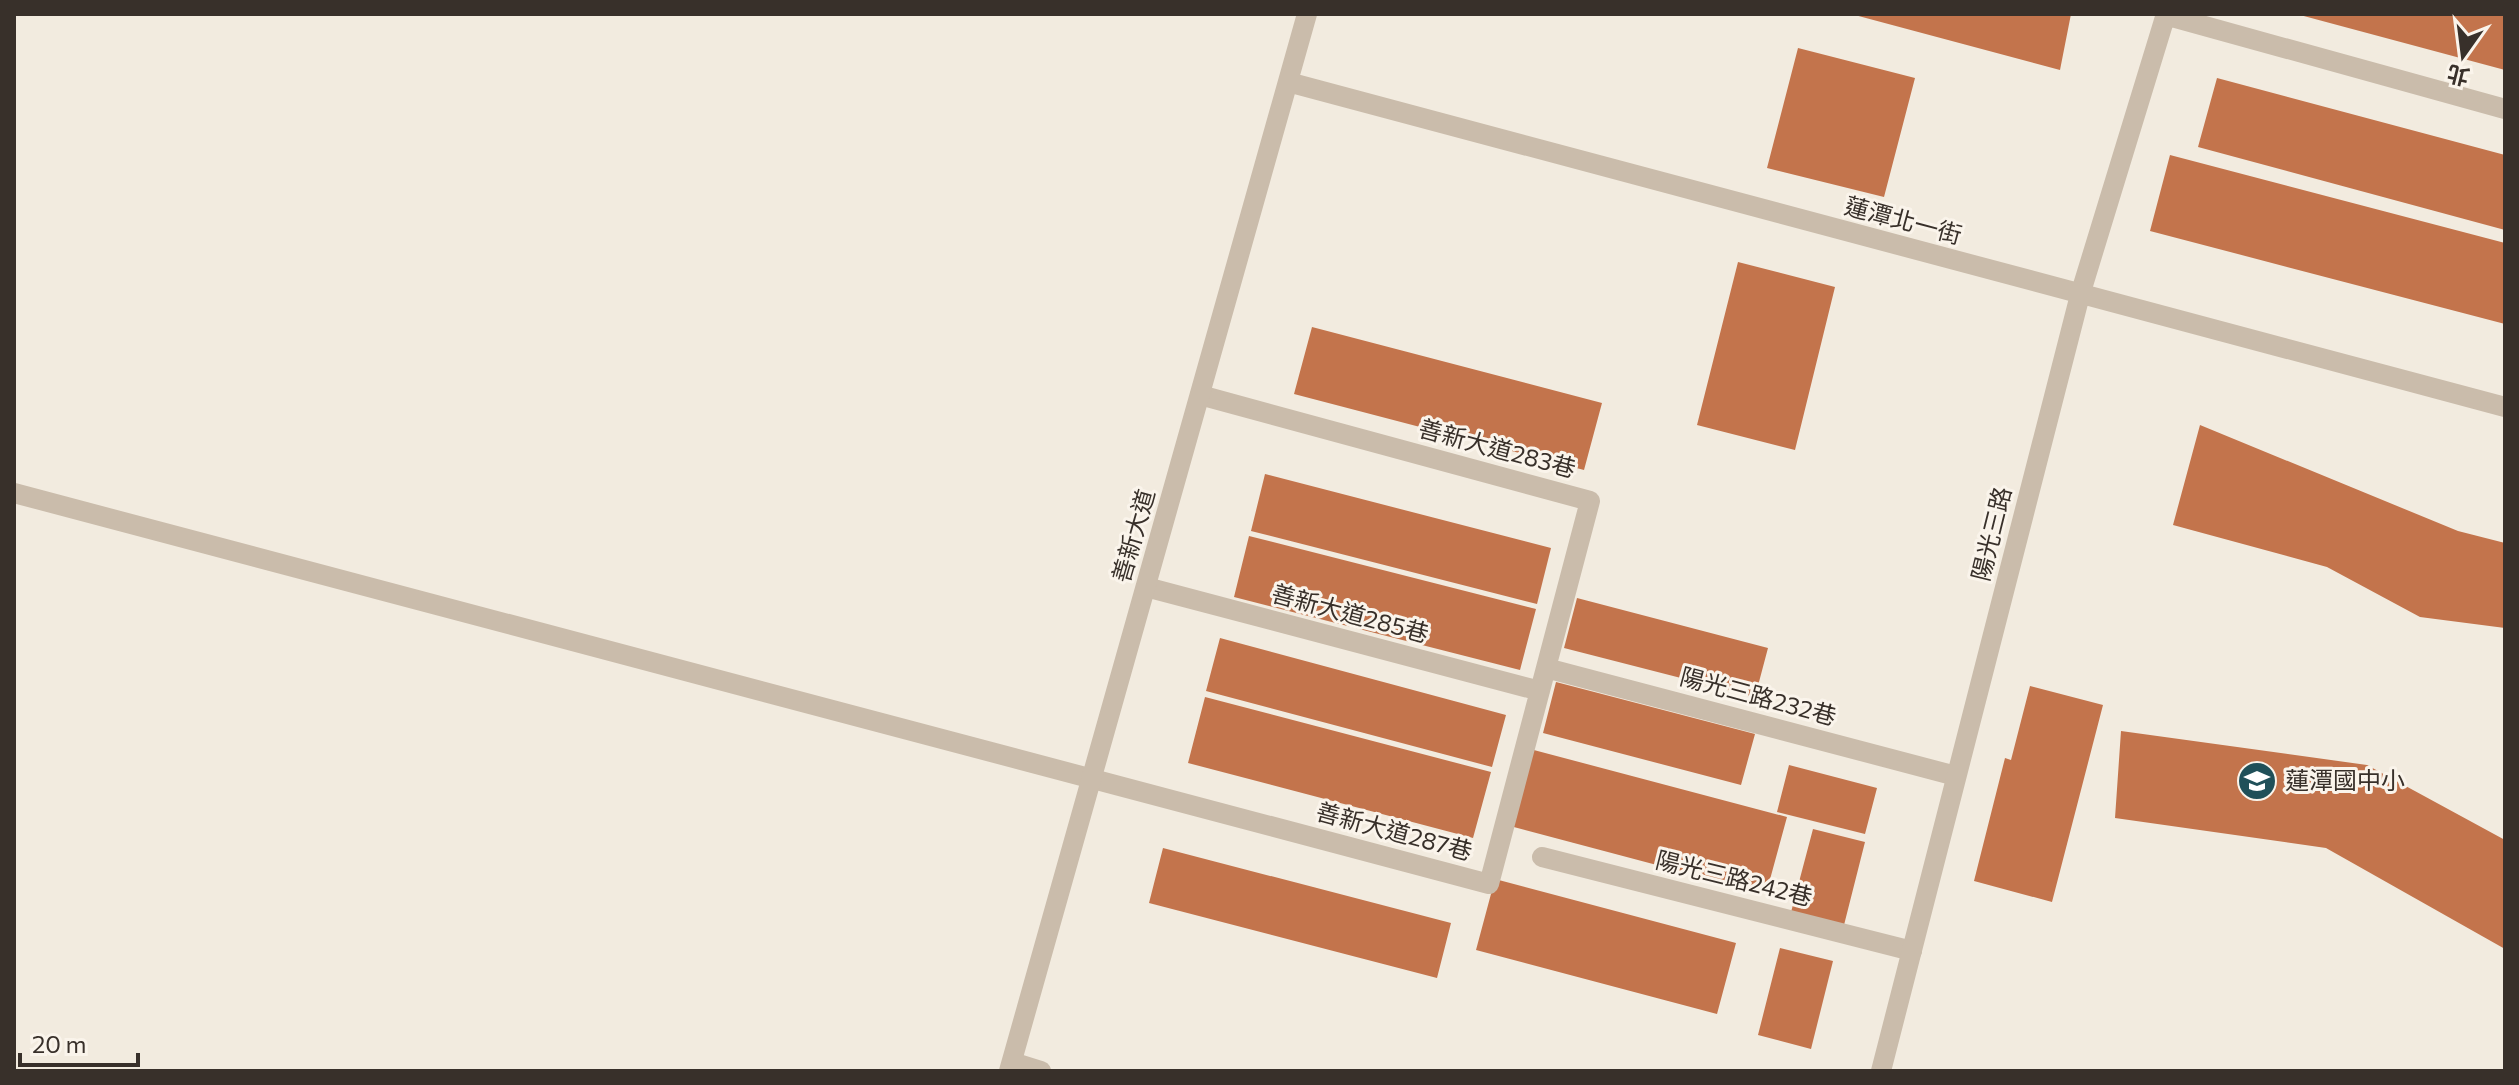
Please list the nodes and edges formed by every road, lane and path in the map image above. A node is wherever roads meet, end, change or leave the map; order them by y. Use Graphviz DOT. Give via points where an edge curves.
graph roads {
  1 [pos="1307,14"];
  2 [pos="2166,14"];
  3 [pos="1288,82"];
  4 [pos="2505,109"];
  5 [pos="2080,295"];
  6 [pos="1200,395"];
  7 [pos="2505,407"];
  8 [pos="14,493"];
  9 [pos="1146,587"];
  10 [pos="1546,668"];
  11 [pos="1540,691"];
  12 [pos="1956,776"];
  13 [pos="1092,779"];
  14 [pos="1542,857"];
  15 [pos="1912,951"];
  16 [pos="1010,1067"];
  17 [pos="1041,1071"];
  18 [pos="1881,1071"];
  1 -- 3 [label="street, 善新大道"];
  2 -- 4 [label="street"];
  2 -- 5 [label="street, 陽光三路"];
  3 -- 5 [label="street, 蓮潭北一街"];
  3 -- 6 [label="street, 善新大道"];
  5 -- 7 [label="street, 蓮潭北一街"];
  5 -- 12 [label="street, 陽光三路"];
  6 -- 9 [label="street, 善新大道"];
  6 -- 10 [label="street, 善新大道283巷" via="1590,501"];
  8 -- 13 [label="street"];
  9 -- 11 [label="street, 善新大道285巷"];
  9 -- 13 [label="street, 善新大道"];
  10 -- 11 [label="street, 善新大道283巷"];
  10 -- 12 [label="street, 陽光三路232巷"];
  11 -- 13 [label="street, 善新大道287巷" via="1489,884"];
  12 -- 15 [label="street, 陽光三路"];
  13 -- 16 [label="street, 善新大道"];
  14 -- 15 [label="street, 陽光三路242巷"];
  15 -- 18 [label="street, 陽光三路"];
  16 -- 17 [label="street"];
}
